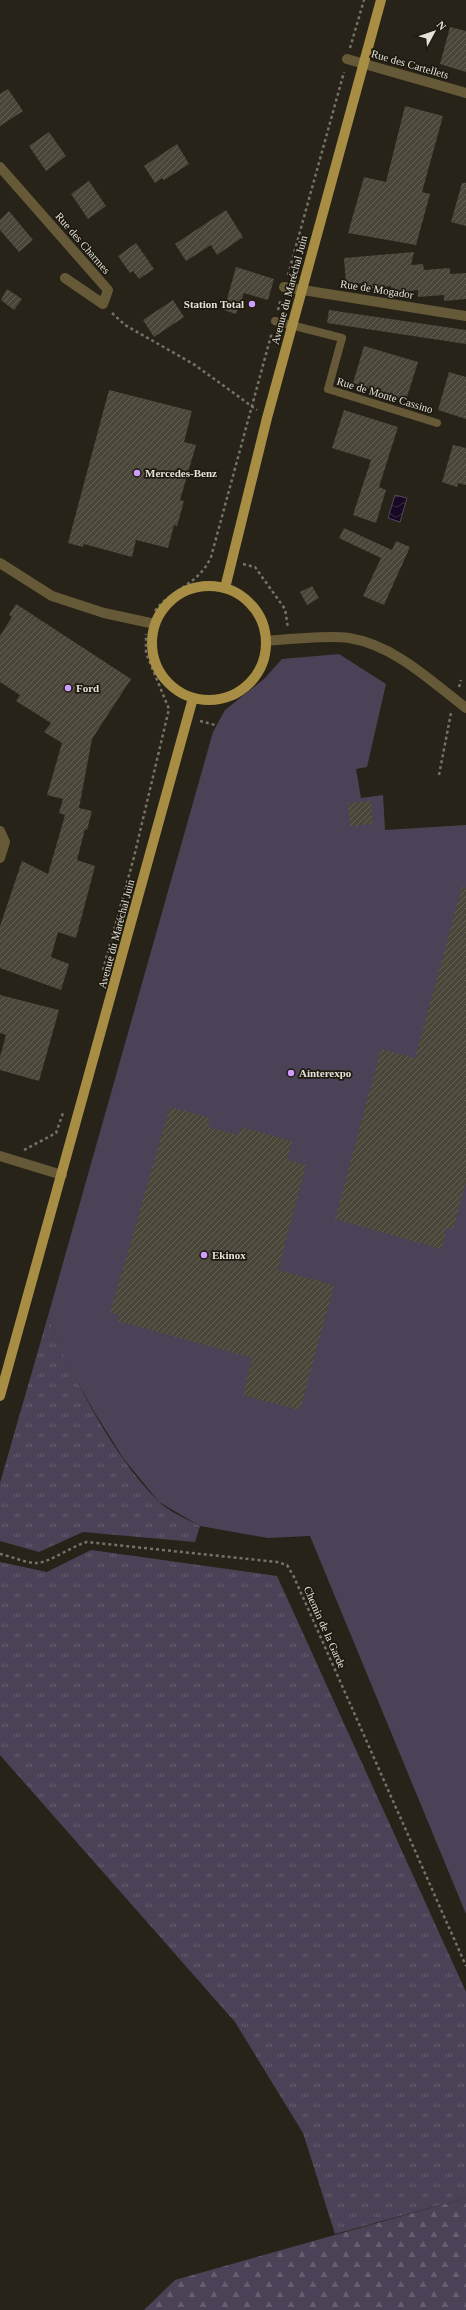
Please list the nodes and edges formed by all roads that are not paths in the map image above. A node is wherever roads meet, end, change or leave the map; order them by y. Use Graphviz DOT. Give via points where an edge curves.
graph roads {
  1 [pos="381,0"];
  2 [pos="348,59"];
  3 [pos="364,64"];
  4 [pos="466,93"];
  5 [pos="0,167"];
  6 [pos="65,278"];
  7 [pos="284,288"];
  8 [pos="302,290"];
  9 [pos="466,316"];
  10 [pos="275,321"];
  11 [pos="292,324"];
  12 [pos="437,423"];
  13 [pos="0,563"];
  14 [pos="225,588"];
  15 [pos="155,624"];
  16 [pos="267,641"];
  17 [pos="194,698"];
  18 [pos="466,708"];
  19 [pos="0,831"];
  20 [pos="0,858"];
  21 [pos="4,1157"];
  22 [pos="62,1175"];
  23 [pos="0,1396"];
  1 -- 3 [label="main road, Avenue du Maréchal Juin"];
  2 -- 3 [label="street, Rue des Cartellets"];
  3 -- 4 [label="street, Rue des Cartellets"];
  3 -- 8 [label="main road, Avenue du Maréchal Juin"];
  5 -- 6 [label="street, Rue des Charmes" via="108,290 103,304"];
  7 -- 8 [label="street, Rue de Mogador"];
  8 -- 9 [label="street, Rue de Mogador"];
  8 -- 11 [label="main road, Avenue du Maréchal Juin"];
  10 -- 11 [label="lane, Rue de Monte Cassino"];
  11 -- 12 [label="lane, Rue de Monte Cassino" via="342,338 328,389"];
  11 -- 14 [label="main road, Avenue du Maréchal Juin"];
  13 -- 15 [label="street" via="52,596 104,613"];
  14 -- 15 [label="main road" via="203,586 183,592 171,600"];
  14 -- 16 [label="main road" via="251,603 260,615"];
  15 -- 17 [label="main road" via="153,652 160,672 177,690"];
  16 -- 17 [label="main road" via="266,654 259,672 247,686 231,697 212,701"];
  16 -- 18 [label="street" via="348,638 373,644 408,663"];
  17 -- 22 [label="main road, Avenue du Maréchal Juin"];
  19 -- 20 [label="street" via="6,842"];
  21 -- 22 [label="street"];
  22 -- 23 [label="main road, Avenue du Maréchal Juin"];
}
